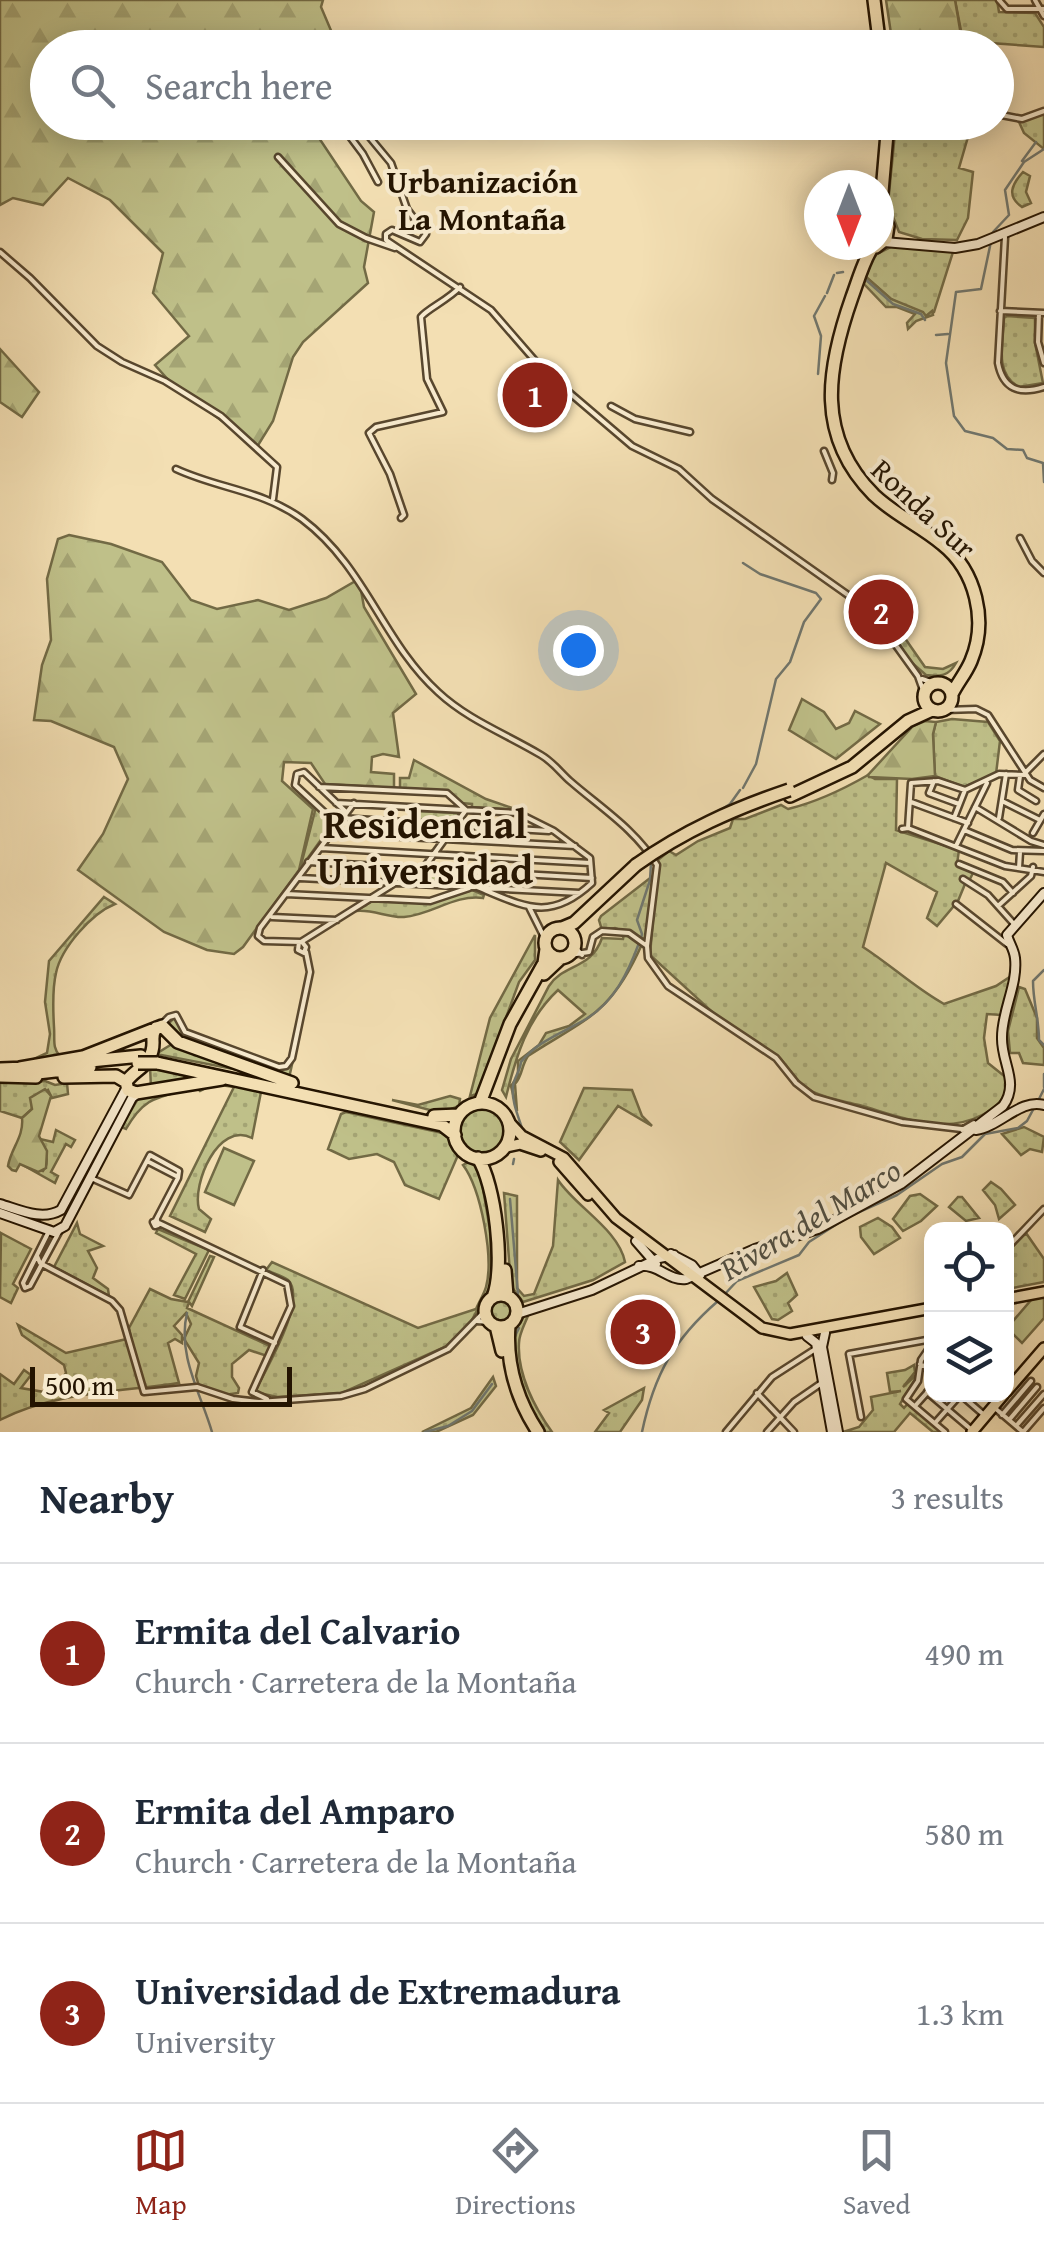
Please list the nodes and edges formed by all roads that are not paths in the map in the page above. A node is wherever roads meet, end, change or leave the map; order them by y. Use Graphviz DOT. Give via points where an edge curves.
graph roads {
  1 [pos="877,0"];
  2 [pos="999,0"];
  3 [pos="1034,0"];
  4 [pos="1042,9"];
  5 [pos="1044,16"];
  6 [pos="881,30"];
  7 [pos="1044,111"];
  8 [pos="1014,118"];
  9 [pos="352,140"];
  10 [pos="373,140"];
  11 [pos="882,140"];
  12 [pos="884,140"];
  13 [pos="278,157"];
  14 [pos="878,170"];
  15 [pos="882,170"];
  16 [pos="378,182"];
  17 [pos="1044,215"];
  18 [pos="1001,235"];
  19 [pos="894,243"];
  20 [pos="400,248"];
  21 [pos="0,252"];
  22 [pos="860,260"];
  23 [pos="867,260"];
  24 [pos="460,288"];
  25 [pos="1000,310"];
  26 [pos="1042,313"];
  27 [pos="1044,363"];
  28 [pos="1044,387"];
  29 [pos="611,406"];
  30 [pos="690,432"];
  31 [pos="824,451"];
  32 [pos="176,468"];
  33 [pos="832,480"];
  34 [pos="273,500"];
  35 [pos="401,518"];
  36 [pos="1020,538"];
  37 [pos="1044,573"];
  38 [pos="918,676"];
  39 [pos="938,684"];
  40 [pos="924,696"];
  41 [pos="949,705"];
  42 [pos="1043,756"];
  43 [pos="1006,774"];
  44 [pos="1024,774"];
  45 [pos="988,780"];
  46 [pos="934,781"];
  47 [pos="319,786"];
  48 [pos="1044,788"];
  49 [pos="966,790"];
  50 [pos="789,793"];
  51 [pos="1036,800"];
  52 [pos="1002,801"];
  53 [pos="336,802"];
  54 [pos="910,802"];
  55 [pos="354,804"];
  56 [pos="960,804"];
  57 [pos="976,807"];
  58 [pos="466,810"];
  59 [pos="343,817"];
  60 [pos="1042,817"];
  61 [pos="954,818"];
  62 [pos="999,820"];
  63 [pos="536,822"];
  64 [pos="968,823"];
  65 [pos="455,825"];
  66 [pos="534,830"];
  67 [pos="964,830"];
  68 [pos="554,831"];
  69 [pos="330,832"];
  70 [pos="1033,833"];
  71 [pos="566,839"];
  72 [pos="444,840"];
  73 [pos="322,846"];
  74 [pos="564,846"];
  75 [pos="578,846"];
  76 [pos="956,846"];
  77 [pos="1044,846"];
  78 [pos="1020,852"];
  79 [pos="434,854"];
  80 [pos="308,862"];
  81 [pos="590,863"];
  82 [pos="959,864"];
  83 [pos="638,867"];
  84 [pos="1017,868"];
  85 [pos="423,869"];
  86 [pos="1033,869"];
  87 [pos="1044,869"];
  88 [pos="299,875"];
  89 [pos="592,878"];
  90 [pos="963,879"];
  91 [pos="384,882"];
  92 [pos="395,883"];
  93 [pos="412,884"];
  94 [pos="509,889"];
  95 [pos="385,890"];
  96 [pos="456,890"];
  97 [pos="496,890"];
  98 [pos="569,892"];
  99 [pos="580,893"];
  100 [pos="1013,893"];
  101 [pos="1044,893"];
  102 [pos="286,894"];
  103 [pos="359,896"];
  104 [pos="373,897"];
  105 [pos="504,899"];
  106 [pos="570,899"];
  107 [pos="362,904"];
  108 [pos="956,904"];
  109 [pos="998,906"];
  110 [pos="529,907"];
  111 [pos="269,917"];
  112 [pos="337,920"];
  113 [pos="1014,924"];
  114 [pos="538,927"];
  115 [pos="1004,936"];
  116 [pos="551,937"];
  117 [pos="300,942"];
  118 [pos="647,946"];
  119 [pos="573,951"];
  120 [pos="149,1057"];
  121 [pos="20,1068"];
  122 [pos="0,1073"];
  123 [pos="251,1082"];
  124 [pos="292,1084"];
  125 [pos="480,1103"];
  126 [pos="1039,1103"];
  127 [pos="496,1107"];
  128 [pos="459,1116"];
  129 [pos="510,1124"];
  130 [pos="989,1124"];
  131 [pos="974,1126"];
  132 [pos="947,1128"];
  133 [pos="455,1136"];
  134 [pos="501,1151"];
  135 [pos="948,1151"];
  136 [pos="478,1158"];
  137 [pos="91,1178"];
  138 [pos="0,1204"];
  139 [pos="1044,1209"];
  140 [pos="0,1213"];
  141 [pos="54,1215"];
  142 [pos="56,1229"];
  143 [pos="1014,1241"];
  144 [pos="37,1256"];
  145 [pos="661,1258"];
  146 [pos="42,1264"];
  147 [pos="640,1266"];
  148 [pos="712,1268"];
  149 [pos="263,1270"];
  150 [pos="695,1279"];
  151 [pos="1044,1290"];
  152 [pos="1014,1295"];
  153 [pos="508,1302"];
  154 [pos="727,1306"];
  155 [pos="924,1311"];
  156 [pos="924,1312"];
  157 [pos="491,1321"];
  158 [pos="826,1333"];
  159 [pos="808,1336"];
  160 [pos="924,1342"];
  161 [pos="275,1343"];
  162 [pos="820,1347"];
  163 [pos="1042,1352"];
  164 [pos="924,1356"];
  165 [pos="920,1364"];
  166 [pos="924,1366"];
  167 [pos="1026,1377"];
  168 [pos="1014,1381"];
  169 [pos="823,1382"];
  170 [pos="1014,1385"];
  171 [pos="1037,1387"];
  172 [pos="757,1393"];
  173 [pos="1044,1393"];
  174 [pos="924,1395"];
  175 [pos="272,1400"];
  176 [pos="941,1402"];
  177 [pos="954,1402"];
  178 [pos="968,1402"];
  179 [pos="995,1402"];
  180 [pos="915,1406"];
  181 [pos="992,1406"];
  182 [pos="1044,1408"];
  183 [pos="947,1409"];
  184 [pos="1002,1414"];
  185 [pos="861,1416"];
  186 [pos="984,1416"];
  187 [pos="780,1417"];
  188 [pos="1009,1420"];
  189 [pos="935,1423"];
  190 [pos="1016,1426"];
  191 [pos="832,1429"];
  192 [pos="971,1430"];
  193 [pos="530,1432"];
  194 [pos="538,1432"];
  195 [pos="726,1432"];
  196 [pos="767,1432"];
  197 [pos="794,1432"];
  198 [pos="945,1432"];
  199 [pos="1023,1432"];
  1 -- 6 [label="highway"];
  2 -- 4 [label="street" via="1003,8"];
  3 -- 4 [label="street"];
  4 -- 5 [label="street"];
  7 -- 8 [label="street"];
  9 -- 16 [label="street"];
  10 -- 20 [label="street" via="392,162 407,209 426,232 420,242 390,230 386,240"];
  11 -- 14 [label="highway"];
  12 -- 15 [label="highway"];
  13 -- 20 [label="street" via="339,224"];
  17 -- 18 [label="main road"];
  18 -- 19 [label="main road" via="978,244"];
  18 -- 25 [label="street"];
  20 -- 24 [label="street"];
  21 -- 34 [label="street" via="110,355 165,381 240,431 276,467"];
  22 -- 39 [label="highway, Ronda Sur" via="828,354 828,418 844,464 862,490 946,555 966,584 972,640 955,678"];
  23 -- 41 [label="highway, Ronda Sur" via="835,348 833,418 842,448 866,486 952,553 973,588 977,642"];
  24 -- 35 [label="street" via="420,318 426,379 443,412 369,433 398,494"];
  24 -- 38 [label="street" via="499,317 544,371 626,441 680,469 872,612"];
  25 -- 26 [label="street"];
  25 -- 28 [label="street" via="1000,376 1016,390"];
  26 -- 27 [label="street" via="1038,342"];
  29 -- 30 [label="street"];
  31 -- 33 [label="street"];
  32 -- 34 [label="street"];
  34 -- 118 [label="street" via="335,548 441,695 546,758 636,835 657,865"];
  36 -- 37 [label="street"];
  38 -- 39 [label="street"];
  38 -- 40 [label="street"];
  39 -- 40 [label="highway, Ronda Sur"];
  39 -- 41 [label="highway"];
  40 -- 41 [label="highway"];
  40 -- 50 [label="highway" via="848,763"];
  41 -- 44 [label="street" via="982,711 992,720"];
  41 -- 50 [label="highway" via="914,717 852,766"];
  42 -- 44 [label="street"];
  43 -- 44 [label="street"];
  43 -- 45 [label="street"];
  43 -- 52 [label="street"];
  44 -- 48 [label="street"];
  44 -- 51 [label="street" via="1018,790"];
  45 -- 49 [label="street"];
  45 -- 57 [label="street"];
  46 -- 49 [label="street"];
  46 -- 54 [label="street" via="910,783"];
  46 -- 56 [label="street" via="929,793"];
  47 -- 53 [label="street"];
  47 -- 58 [label="street" via="447,793"];
  47 -- 59 [label="street" via="304,772 297,774 296,785"];
  49 -- 56 [label="street"];
  50 -- 83 [label="highway, bridge" via="712,819"];
  52 -- 60 [label="street"];
  52 -- 62 [label="street"];
  53 -- 55 [label="street"];
  53 -- 59 [label="street"];
  54 -- 61 [label="street"];
  54 -- 76 [label="street" via="905,828"];
  55 -- 58 [label="street"];
  55 -- 59 [label="street"];
  56 -- 61 [label="street"];
  57 -- 62 [label="street"];
  57 -- 64 [label="street"];
  58 -- 63 [label="street"];
  58 -- 65 [label="street"];
  59 -- 65 [label="street"];
  59 -- 69 [label="street"];
  60 -- 70 [label="street"];
  61 -- 64 [label="street"];
  62 -- 77 [label="street"];
  63 -- 66 [label="street"];
  63 -- 68 [label="street"];
  64 -- 67 [label="street"];
  65 -- 66 [label="street"];
  65 -- 72 [label="street"];
  66 -- 68 [label="street"];
  67 -- 76 [label="street"];
  67 -- 78 [label="street"];
  68 -- 71 [label="street"];
  69 -- 72 [label="street"];
  69 -- 73 [label="street"];
  71 -- 74 [label="street"];
  71 -- 75 [label="street"];
  72 -- 74 [label="street"];
  72 -- 79 [label="street"];
  73 -- 79 [label="street"];
  73 -- 80 [label="street"];
  74 -- 75 [label="street"];
  75 -- 81 [label="street"];
  76 -- 84 [label="street"];
  77 -- 78 [label="street"];
  78 -- 84 [label="street"];
  79 -- 81 [label="street"];
  79 -- 85 [label="street"];
  80 -- 85 [label="street"];
  80 -- 88 [label="street"];
  81 -- 89 [label="street"];
  82 -- 100 [label="street"];
  83 -- 116 [label="highway"];
  83 -- 119 [label="highway" via="583,922"];
  84 -- 86 [label="street"];
  85 -- 89 [label="street"];
  85 -- 93 [label="street"];
  86 -- 87 [label="street"];
  86 -- 100 [label="street"];
  88 -- 91 [label="street"];
  88 -- 102 [label="street"];
  89 -- 99 [label="street"];
  90 -- 109 [label="street"];
  91 -- 92 [label="street"];
  91 -- 95 [label="street"];
  92 -- 93 [label="street"];
  92 -- 95 [label="street"];
  93 -- 96 [label="street"];
  94 -- 97 [label="street"];
  94 -- 98 [label="street"];
  94 -- 105 [label="street"];
  95 -- 104 [label="street"];
  96 -- 97 [label="street"];
  96 -- 104 [label="street" via="430,901"];
  97 -- 105 [label="street"];
  98 -- 99 [label="street"];
  98 -- 106 [label="street"];
  99 -- 106 [label="street"];
  100 -- 109 [label="street"];
  101 -- 113 [label="main road"];
  102 -- 103 [label="street"];
  102 -- 111 [label="street"];
  103 -- 104 [label="street"];
  103 -- 107 [label="street"];
  104 -- 107 [label="street"];
  105 -- 110 [label="street"];
  106 -- 110 [label="street" via="556,908"];
  107 -- 112 [label="street"];
  108 -- 115 [label="street"];
  109 -- 113 [label="street"];
  110 -- 114 [label="street"];
  111 -- 112 [label="street"];
  111 -- 117 [label="street" via="258,932 261,940"];
  112 -- 117 [label="street"];
  113 -- 115 [label="main road"];
  114 -- 116 [label="street"];
  114 -- 116 [label="street"];
  115 -- 130 [label="main road" via="1014,952 1002,1040 1012,1088"];
  116 -- 119 [label="highway"];
  116 -- 119 [label="highway" via="570,932"];
  116 -- 125 [label="highway"];
  117 -- 120 [label="street" via="308,982 292,1058 284,1067 185,1032 176,1015"];
  118 -- 119 [label="street" via="628,933 602,930 591,949"];
  118 -- 132 [label="street" via="668,986 776,1058 814,1098"];
  119 -- 127 [label="highway" via="542,975 511,1036 494,1085"];
  120 -- 121 [label="highway"];
  120 -- 121 [label="highway" via="83,1057"];
  120 -- 122 [label="highway"];
  120 -- 122 [label="highway" via="116,1076"];
  120 -- 123 [label="highway"];
  120 -- 123 [label="highway" via="209,1080"];
  120 -- 124 [label="highway"];
  120 -- 124 [label="highway" via="178,1042"];
  120 -- 137 [label="main road"];
  120 -- 141 [label="main road"];
  121 -- 122 [label="highway"];
  123 -- 133 [label="highway" via="442,1125"];
  124 -- 128 [label="highway" via="441,1118"];
  125 -- 127 [label="highway"];
  125 -- 128 [label="highway"];
  126 -- 130 [label="main road"];
  127 -- 129 [label="highway"];
  128 -- 133 [label="highway"];
  129 -- 134 [label="highway"];
  129 -- 145 [label="main road" via="564,1158 604,1207"];
  130 -- 131 [label="main road"];
  131 -- 132 [label="street"];
  131 -- 135 [label="main road"];
  132 -- 135 [label="street" via="953,1138"];
  133 -- 136 [label="highway" via="461,1149"];
  134 -- 136 [label="highway"];
  134 -- 145 [label="main road" via="520,1144 548,1154 611,1222"];
  134 -- 153 [label="highway" via="494,1172"];
  135 -- 148 [label="main road" via="818,1229"];
  136 -- 153 [label="highway"];
  137 -- 142 [label="main road"];
  137 -- 149 [label="street" via="129,1194 148,1158 178,1178 157,1223"];
  138 -- 141 [label="main road"];
  139 -- 143 [label="street"];
  140 -- 142 [label="main road"];
  141 -- 142 [label="main road"];
  141 -- 142 [label="main road" via="64,1218"];
  142 -- 144 [label="street"];
  142 -- 146 [label="street"];
  144 -- 146 [label="street"];
  144 -- 146 [label="street" via="25,1288"];
  145 -- 147 [label="main road"];
  145 -- 147 [label="main road"];
  145 -- 150 [label="main road"];
  145 -- 150 [label="main road"];
  146 -- 175 [label="street" via="120,1310 144,1392 194,1387 233,1399"];
  147 -- 153 [label="main road" via="592,1290 533,1306"];
  148 -- 150 [label="main road"];
  148 -- 150 [label="main road"];
  149 -- 161 [label="street" via="291,1291"];
  149 -- 161 [label="street" via="240,1327"];
  150 -- 154 [label="main road"];
  151 -- 152 [label="main road"];
  153 -- 157 [label="highway"];
  153 -- 157 [label="highway"];
  154 -- 155 [label="main road" via="762,1328 790,1334"];
  154 -- 159 [label="main road" via="766,1334"];
  156 -- 158 [label="main road"];
  157 -- 175 [label="street" via="354,1393"];
  157 -- 193 [label="highway"];
  157 -- 194 [label="highway"];
  158 -- 159 [label="main road"];
  158 -- 162 [label="main road"];
  159 -- 162 [label="main road"];
  160 -- 185 [label="street" via="849,1354"];
  161 -- 175 [label="street" via="252,1392"];
  162 -- 169 [label="main road"];
  162 -- 172 [label="street" via="784,1367"];
  162 -- 191 [label="main road"];
  163 -- 167 [label="main road"];
  163 -- 168 [label="main road"];
  164 -- 165 [label="street"];
  165 -- 166 [label="street"];
  165 -- 180 [label="street" via="908,1400"];
  167 -- 170 [label="main road"];
  167 -- 171 [label="street"];
  167 -- 184 [label="street"];
  169 -- 187 [label="street"];
  169 -- 191 [label="main road"];
  171 -- 173 [label="street"];
  171 -- 188 [label="street"];
  172 -- 187 [label="street"];
  172 -- 195 [label="street"];
  173 -- 190 [label="street"];
  174 -- 180 [label="street"];
  176 -- 183 [label="street"];
  177 -- 183 [label="street"];
  178 -- 186 [label="street"];
  179 -- 181 [label="main road"];
  180 -- 189 [label="street"];
  181 -- 184 [label="street"];
  181 -- 186 [label="main road"];
  182 -- 199 [label="street"];
  183 -- 189 [label="street"];
  183 -- 192 [label="street"];
  184 -- 188 [label="street"];
  186 -- 192 [label="main road"];
  187 -- 196 [label="street"];
  187 -- 197 [label="street"];
  188 -- 190 [label="street"];
  189 -- 198 [label="street"];
  190 -- 199 [label="street"];
}
